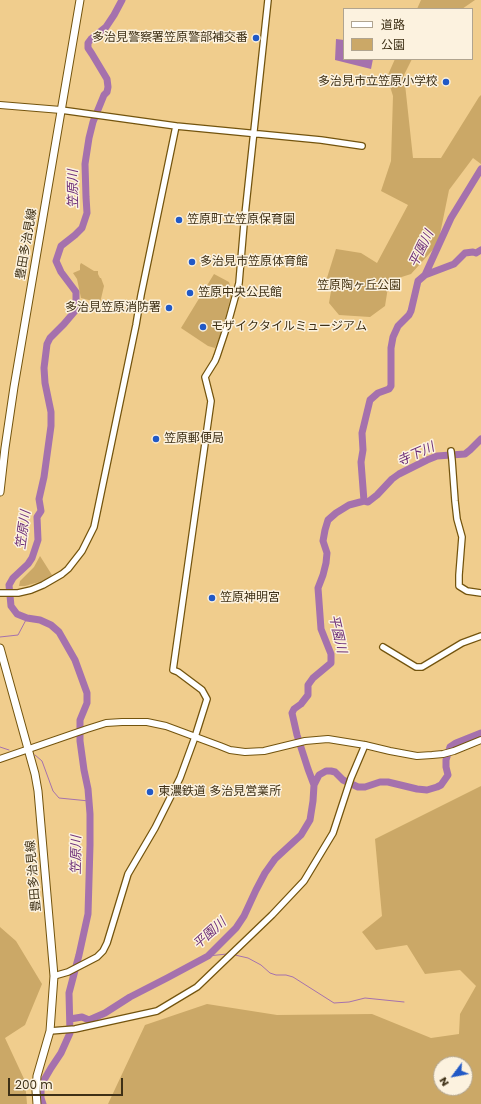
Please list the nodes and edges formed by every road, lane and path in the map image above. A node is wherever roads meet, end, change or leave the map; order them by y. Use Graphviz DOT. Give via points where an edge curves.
graph roads {
  1 [pos="80,0"];
  2 [pos="268,0"];
  3 [pos="0,105"];
  4 [pos="61,110"];
  5 [pos="176,126"];
  6 [pos="254,133"];
  7 [pos="362,146"];
  8 [pos="450,451"];
  9 [pos="0,490"];
  10 [pos="2,593"];
  11 [pos="481,593"];
  12 [pos="481,636"];
  13 [pos="383,646"];
  14 [pos="0,648"];
  15 [pos="195,737"];
  16 [pos="481,740"];
  17 [pos="365,744"];
  18 [pos="28,749"];
  19 [pos="0,760"];
  20 [pos="54,976"];
  21 [pos="50,1031"];
  22 [pos="37,1104"];
  1 -- 4 [label="main road, 豊田多治見線"];
  2 -- 6 [label="street"];
  3 -- 4 [label="main road"];
  4 -- 5 [label="street"];
  4 -- 9 [label="main road, 豊田多治見線" via="14,387"];
  5 -- 6 [label="street"];
  5 -- 10 [label="street" via="94,527 82,551 62,574 43,585 18,593"];
  6 -- 7 [label="street"];
  6 -- 15 [label="street" via="239,283 217,356 205,377 211,401 173,670 202,690 207,699"];
  8 -- 11 [label="street" via="456,513 462,537 459,586 467,591"];
  12 -- 13 [label="street" via="462,643 422,667 416,667"];
  14 -- 18 [label="main road, 豊田多治見線"];
  15 -- 17 [label="main road" via="230,750 245,752 328,739"];
  15 -- 18 [label="main road" via="147,722 106,723"];
  15 -- 20 [label="street" via="180,778 128,874 108,943 97,957"];
  16 -- 17 [label="main road" via="443,754 417,756 390,752"];
  17 -- 21 [label="street" via="333,833 304,881 197,987 157,1011 75,1029"];
  18 -- 19 [label="main road"];
  18 -- 20 [label="main road, 豊田多治見線" via="38,791"];
  20 -- 21 [label="main road, 豊田多治見線"];
  21 -- 22 [label="main road, 豊田多治見線" via="37,1076"];
}
